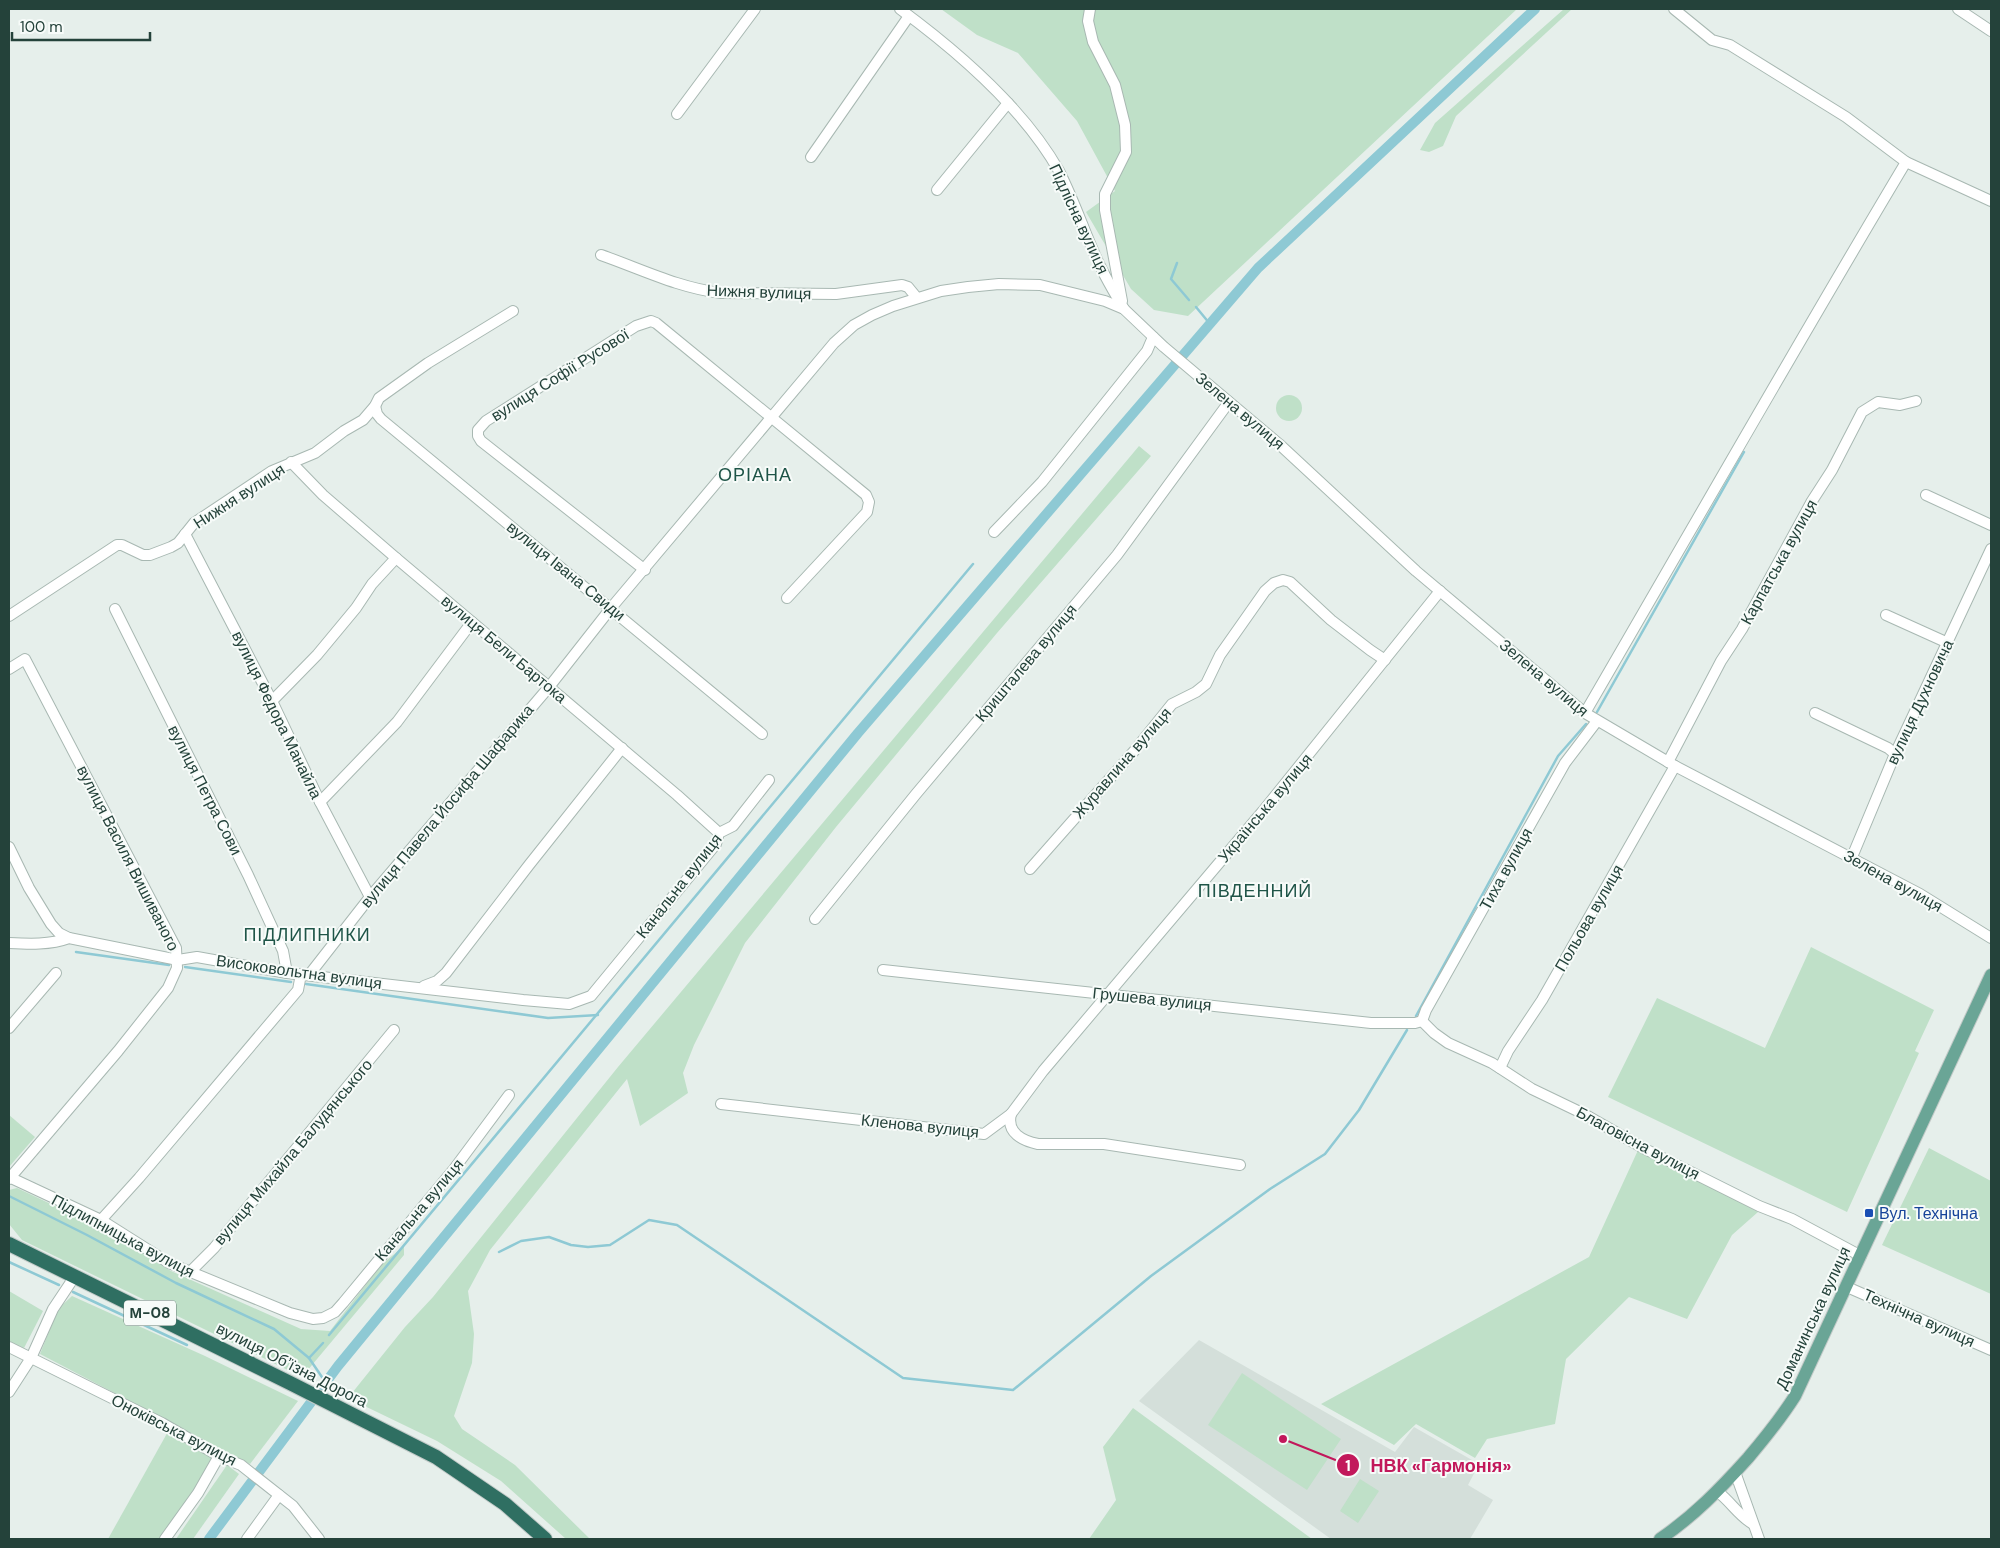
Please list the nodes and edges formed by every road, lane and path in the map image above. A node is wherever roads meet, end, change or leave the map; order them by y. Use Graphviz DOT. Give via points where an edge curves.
graph roads {
  1 [pos="756,9"];
  2 [pos="900,9"];
  3 [pos="1090,9"];
  4 [pos="1674,9"];
  5 [pos="1958,9"];
  6 [pos="909,16"];
  7 [pos="1991,31"];
  8 [pos="1008,103"];
  9 [pos="678,114"];
  10 [pos="811,157"];
  11 [pos="1906,162"];
  12 [pos="937,190"];
  13 [pos="1991,201"];
  14 [pos="601,255"];
  15 [pos="917,298"];
  16 [pos="1124,309"];
  17 [pos="513,311"];
  18 [pos="1153,337"];
  19 [pos="1916,401"];
  20 [pos="1229,402"];
  21 [pos="375,406"];
  22 [pos="771,416"];
  23 [pos="291,462"];
  24 [pos="1926,495"];
  25 [pos="1991,525"];
  26 [pos="994,532"];
  27 [pos="185,534"];
  28 [pos="1991,549"];
  29 [pos="396,558"];
  30 [pos="644,570"];
  31 [pos="1440,591"];
  32 [pos="787,598"];
  33 [pos="611,608"];
  34 [pos="114,609"];
  35 [pos="1886,615"];
  36 [pos="9,616"];
  37 [pos="472,622"];
  38 [pos="1948,643"];
  39 [pos="1385,660"];
  40 [pos="9,669"];
  41 [pos="549,687"];
  42 [pos="272,701"];
  43 [pos="1815,713"];
  44 [pos="1585,714"];
  45 [pos="1597,721"];
  46 [pos="762,734"];
  47 [pos="622,748"];
  48 [pos="1895,754"];
  49 [pos="1671,764"];
  50 [pos="769,780"];
  51 [pos="320,802"];
  52 [pos="719,833"];
  53 [pos="9,847"];
  54 [pos="1852,857"];
  55 [pos="1030,869"];
  56 [pos="370,896"];
  57 [pos="815,919"];
  58 [pos="69,938"];
  59 [pos="1991,938"];
  60 [pos="9,943"];
  61 [pos="178,960"];
  62 [pos="883,970"];
  63 [pos="56,972"];
  64 [pos="287,972"];
  65 [pos="305,974"];
  66 [pos="1991,975"];
  67 [pos="421,987"];
  68 [pos="1110,994"];
  69 [pos="591,996"];
  70 [pos="1422,1022"];
  71 [pos="9,1028"];
  72 [pos="394,1030"];
  73 [pos="1500,1068"];
  74 [pos="509,1095"];
  75 [pos="721,1104"];
  76 [pos="1011,1114"];
  77 [pos="1240,1165"];
  78 [pos="9,1178"];
  79 [pos="101,1220"];
  80 [pos="9,1244"];
  81 [pos="1861,1256"];
  82 [pos="190,1272"];
  83 [pos="75,1276"];
  84 [pos="1848,1287"];
  85 [pos="323,1318"];
  86 [pos="9,1347"];
  87 [pos="1991,1350"];
  88 [pos="32,1358"];
  89 [pos="9,1392"];
  90 [pos="219,1456"];
  91 [pos="1735,1472"];
  92 [pos="1718,1492"];
  93 [pos="280,1495"];
  94 [pos="1753,1524"];
  95 [pos="165,1539"];
  96 [pos="247,1539"];
  97 [pos="319,1539"];
  98 [pos="545,1539"];
  99 [pos="1660,1539"];
  100 [pos="1759,1539"];
  1 -- 9 [label="street"];
  2 -- 6 [label="street, Підлісна вулиця"];
  3 -- 16 [label="street" via="1088,21 1093,42 1115,85 1125,125 1126,152 1105,194 1105,210"];
  4 -- 11 [label="street" via="1712,40 1730,46 1846,117"];
  5 -- 7 [label="street"];
  6 -- 8 [label="street, Підлісна вулиця"];
  6 -- 10 [label="street"];
  8 -- 12 [label="street"];
  8 -- 16 [label="street, Підлісна вулиця" via="1058,171 1095,256"];
  11 -- 13 [label="street"];
  11 -- 44 [label="street"];
  14 -- 15 [label="street, Нижня вулиця" via="706,291 836,294 902,285"];
  15 -- 16 [label="street, вулиця Павела Йосифа Шафарика" via="968,287 1024,284 1105,300"];
  15 -- 22 [label="street, вулиця Павела Йосифа Шафарика" via="854,325 834,343"];
  16 -- 18 [label="street, Зелена вулиця"];
  17 -- 21 [label="street, Нижня вулиця" via="428,362 379,398"];
  18 -- 20 [label="street, Зелена вулиця"];
  18 -- 26 [label="street" via="1147,351 1042,482"];
  19 -- 49 [label="street, Карпатська вулиця" via="1900,405 1878,402 1862,412 1747,621 1721,661"];
  20 -- 31 [label="street, Зелена вулиця"];
  20 -- 57 [label="street, Кришталева вулиця" via="1117,555"];
  21 -- 23 [label="street, Нижня вулиця" via="363,420 315,453"];
  21 -- 33 [label="street, вулиця Івана Свиди" via="381,419"];
  22 -- 30 [label="street, вулиця Павела Йосифа Шафарика"];
  22 -- 30 [label="street, вулиця Софії Русової" via="651,321 636,326 480,426 480,441"];
  22 -- 32 [label="street" via="866,494 869,502 868,512"];
  23 -- 27 [label="street, Нижня вулиця" via="194,523"];
  23 -- 29 [label="street, вулиця Бели Бартока"];
  24 -- 25 [label="street"];
  27 -- 36 [label="street, Нижня вулиця" via="178,543 150,555 117,546"];
  27 -- 42 [label="street, вулиця Федора Манайла"];
  28 -- 38 [label="street, вулиця Духновича"];
  29 -- 37 [label="street, вулиця Бели Бартока"];
  29 -- 42 [label="street" via="317,655"];
  30 -- 33 [label="street, вулиця Павела Йосифа Шафарика"];
  31 -- 39 [label="street, Українська вулиця"];
  31 -- 44 [label="street, Зелена вулиця"];
  33 -- 41 [label="street, вулиця Павела Йосифа Шафарика"];
  33 -- 46 [label="street, вулиця Івана Свиди"];
  34 -- 64 [label="street, вулиця Петра Сови" via="248,875 286,958"];
  35 -- 38 [label="street"];
  37 -- 41 [label="street, вулиця Бели Бартока"];
  37 -- 51 [label="street" via="396,722"];
  38 -- 48 [label="street, вулиця Духновича"];
  39 -- 55 [label="street, Журавлина вулиця" via="1331,620 1290,582 1274,583 1258,600 1220,655 1206,684 1172,704"];
  39 -- 68 [label="street, Українська вулиця"];
  40 -- 61 [label="street, вулиця Василя Вишиваного" via="25,659 176,948"];
  41 -- 47 [label="street, вулиця Бели Бартока"];
  41 -- 56 [label="street, вулиця Павела Йосифа Шафарика"];
  42 -- 51 [label="street, вулиця Федора Манайла"];
  43 -- 48 [label="street"];
  44 -- 45 [label="street, Зелена вулиця"];
  45 -- 49 [label="street, Зелена вулиця"];
  45 -- 70 [label="street, Тиха вулиця" via="1565,763"];
  47 -- 52 [label="street, вулиця Бели Бартока"];
  47 -- 67 [label="street" via="446,973 437,981"];
  48 -- 54 [label="street, вулиця Духновича"];
  49 -- 54 [label="street, Зелена вулиця"];
  49 -- 73 [label="street, Польова вулиця" via="1542,1000"];
  50 -- 52 [label="street, Канальна вулиця" via="733,826"];
  51 -- 56 [label="street, вулиця Федора Манайла"];
  52 -- 69 [label="street, Канальна вулиця" via="716,844"];
  53 -- 58 [label="street" via="51,924"];
  54 -- 59 [label="street, Зелена вулиця"];
  56 -- 65 [label="street, вулиця Павела Йосифа Шафарика"];
  58 -- 60 [label="street, Високовольтна вулиця" via="44,944"];
  58 -- 61 [label="street, Високовольтна вулиця"];
  61 -- 64 [label="street, Високовольтна вулиця" via="197,958"];
  61 -- 78 [label="street, вулиця Василя Вишиваного" via="168,988"];
  62 -- 68 [label="street, Грушева вулиця"];
  63 -- 71 [label="street"];
  64 -- 65 [label="street, Високовольтна вулиця"];
  65 -- 67 [label="street, Високовольтна вулиця"];
  65 -- 79 [label="street, вулиця Павела Йосифа Шафарика" via="298,990"];
  66 -- 81 [label="main road, Доманинська вулиця"];
  67 -- 69 [label="street, Високовольтна вулиця" via="569,1004"];
  68 -- 70 [label="street, Грушева вулиця" via="1371,1022"];
  68 -- 76 [label="street, Українська вулиця"];
  70 -- 73 [label="street, Благовісна вулиця" via="1448,1043"];
  72 -- 82 [label="street, вулиця Михайла Балудянського" via="214,1248"];
  73 -- 81 [label="street, Благовісна вулиця" via="1516,1080 1646,1149"];
  74 -- 85 [label="street, Канальна вулиця" via="454,1169 343,1303"];
  75 -- 76 [label="street, Кленова вулиця" via="984,1134"];
  76 -- 77 [label="street" via="1009,1121 1016,1136 1038,1144 1104,1144"];
  78 -- 79 [label="street, Підлипницька вулиця"];
  79 -- 82 [label="street, Підлипницька вулиця" via="169,1264"];
  80 -- 83 [label="highway, вулиця Обʼїзна Дорога / М-08"];
  81 -- 84 [label="main road, Доманинська вулиця"];
  82 -- 85 [label="street, Підлипницька вулиця" via="290,1314"];
  83 -- 88 [label="street" via="53,1309"];
  83 -- 98 [label="highway, вулиця Обʼїзна Дорога / М-08" via="436,1457 504,1504"];
  84 -- 87 [label="street, Технічна вулиця"];
  84 -- 91 [label="main road, Доманинська вулиця" via="1795,1396"];
  86 -- 88 [label="street, Оноківська вулиця"];
  88 -- 89 [label="street"];
  88 -- 90 [label="street, Оноківська вулиця" via="162,1423"];
  90 -- 93 [label="street, Оноківська вулиця" via="240,1465"];
  90 -- 95 [label="street" via="198,1493"];
  91 -- 92 [label="main road, Доманинська вулиця"];
  91 -- 94 [label="street"];
  92 -- 94 [label="street"];
  92 -- 99 [label="main road, Доманинська вулиця"];
  93 -- 96 [label="street"];
  93 -- 97 [label="street, Оноківська вулиця"];
  94 -- 100 [label="street"];
}
